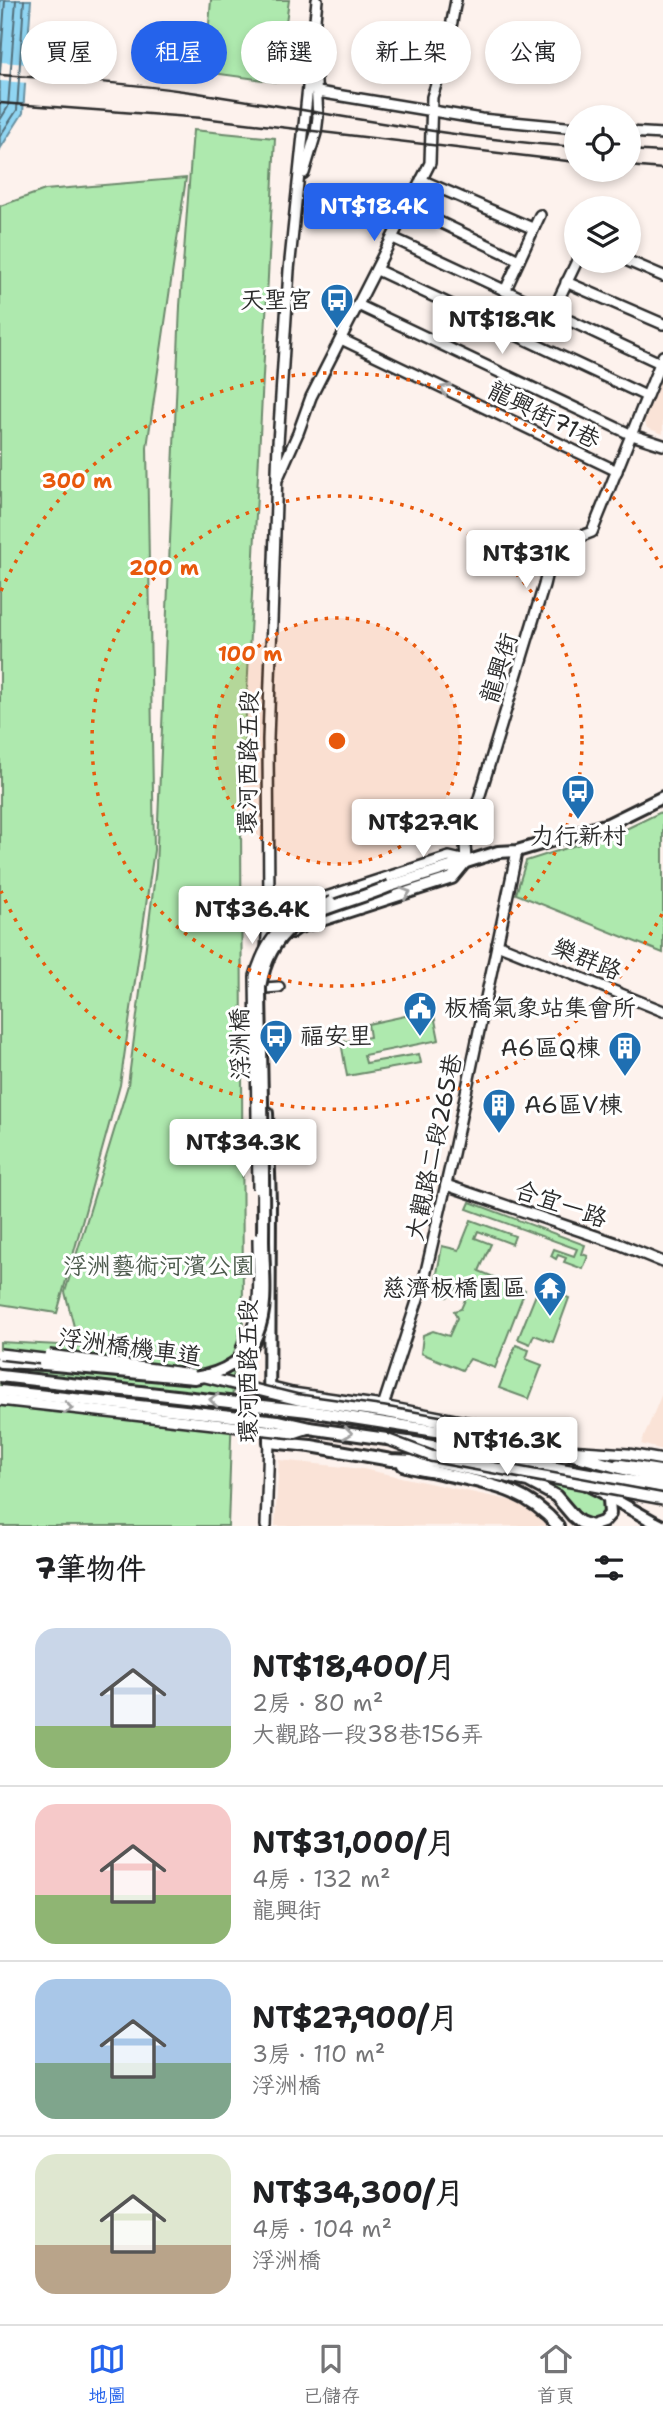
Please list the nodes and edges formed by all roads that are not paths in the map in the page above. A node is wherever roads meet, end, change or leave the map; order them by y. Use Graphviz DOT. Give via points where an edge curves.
graph roads {
  1 [pos="317,0"];
  2 [pos="456,0"];
  3 [pos="315,21"];
  4 [pos="309,84"];
  5 [pos="317,84"];
  6 [pos="318,92"];
  7 [pos="432,111"];
  8 [pos="564,127"];
  9 [pos="641,133"];
  10 [pos="663,134"];
  11 [pos="421,180"];
  12 [pos="298,193"];
  13 [pos="408,208"];
  14 [pos="540,215"];
  15 [pos="533,228"];
  16 [pos="393,238"];
  17 [pos="519,260"];
  18 [pos="641,267"];
  19 [pos="377,270"];
  20 [pos="571,273"];
  21 [pos="663,276"];
  22 [pos="566,282"];
  23 [pos="505,291"];
  24 [pos="359,305"];
  25 [pos="552,313"];
  26 [pos="663,324"];
  27 [pos="341,339"];
  28 [pos="662,359"];
  29 [pos="646,396"];
  30 [pos="632,435"];
  31 [pos="663,445"];
  32 [pos="617,471"];
  33 [pos="276,482"];
  34 [pos="663,797"];
  35 [pos="517,851"];
  36 [pos="466,861"];
  37 [pos="390,886"];
  38 [pos="268,924"];
  39 [pos="247,925"];
  40 [pos="297,928"];
  41 [pos="497,944"];
  42 [pos="265,969"];
  43 [pos="279,987"];
  44 [pos="265,988"];
  45 [pos="663,1011"];
  46 [pos="446,1185"];
  47 [pos="663,1262"];
  48 [pos="0,1354"];
  49 [pos="0,1362"];
  50 [pos="0,1376"];
  51 [pos="268,1387"];
  52 [pos="0,1391"];
  53 [pos="0,1400"];
  54 [pos="383,1406"];
  55 [pos="309,1428"];
  56 [pos="386,1439"];
  57 [pos="500,1441"];
  58 [pos="269,1442"];
  59 [pos="553,1450"];
  60 [pos="663,1460"];
  61 [pos="437,1468"];
  62 [pos="627,1468"];
  63 [pos="558,1470"];
  64 [pos="663,1471"];
  65 [pos="663,1479"];
  66 [pos="663,1487"];
  67 [pos="604,1493"];
  68 [pos="663,1499"];
  69 [pos="660,1525"];
  70 [pos="266,1526"];
  71 [pos="558,1526"];
  1 -- 3 [label="street, 環河西路五段"];
  2 -- 7 [label="street"];
  4 -- 12 [label="street, 環河西路五段"];
  5 -- 6 [label="street"];
  6 -- 7 [label="street"];
  6 -- 12 [label="street" via="316,133"];
  7 -- 8 [label="street"];
  7 -- 11 [label="street" via="430,163"];
  9 -- 10 [label="street"];
  11 -- 13 [label="street"];
  11 -- 15 [label="street"];
  12 -- 33 [label="street, 環河西路五段"];
  13 -- 16 [label="street"];
  13 -- 17 [label="street"];
  14 -- 15 [label="street"];
  15 -- 17 [label="street"];
  16 -- 19 [label="street"];
  16 -- 23 [label="street"];
  17 -- 23 [label="street"];
  18 -- 21 [label="street"];
  19 -- 24 [label="street"];
  19 -- 29 [label="street"];
  20 -- 22 [label="street"];
  22 -- 25 [label="street"];
  22 -- 26 [label="street"];
  23 -- 25 [label="street"];
  24 -- 27 [label="street"];
  24 -- 30 [label="street"];
  25 -- 28 [label="street"];
  32 -- 27 [label="street, 龍興街71巷, one-way"];
  27 -- 33 [label="street"];
  28 -- 29 [label="street, 龍興街"];
  29 -- 30 [label="street, 龍興街"];
  30 -- 31 [label="street"];
  30 -- 32 [label="street, 龍興街"];
  32 -- 36 [label="street, 龍興街" via="592,532 553,547 466,844"];
  33 -- 38 [label="street, 環河西路五段"];
  34 -- 35 [label="main road, 浮洲橋" via="608,824"];
  35 -- 36 [label="main road, 浮洲橋"];
  35 -- 41 [label="street, 大觀路二段265巷"];
  36 -- 37 [label="main road, 浮洲橋"];
  36 -- 38 [label="street" via="449,857 348,889 281,912"];
  40 -- 36 [label="main road, one-way" via="452,878"];
  37 -- 48 [label="street, bridge" via="295,917 270,940 255,976 258,1307 241,1350 220,1366 195,1373"];
  37 -- 49 [label="main road, 浮洲橋, bridge" via="302,919 284,932 263,967 263,1309 250,1347 230,1367 194,1378"];
  38 -- 39 [label="street"];
  38 -- 40 [label="main road"];
  38 -- 42 [label="street, 環河西路五段"];
  40 -- 42 [label="main road"];
  41 -- 45 [label="street, 樂群路"];
  41 -- 46 [label="street, 大觀路二段265巷"];
  42 -- 44 [label="main road, 環河西路五段"];
  43 -- 44 [label="street"];
  44 -- 51 [label="main road, 環河西路五段"];
  46 -- 47 [label="street, 合宜一路"];
  46 -- 54 [label="street, 大觀路二段265巷" via="424,1280"];
  48 -- 57 [label="street, 浮洲橋機車道, bridge" via="174,1370 298,1400 474,1429"];
  57 -- 50 [label="main road, one-way, bridge" via="308,1410"];
  51 -- 54 [label="street"];
  51 -- 58 [label="main road, 環河西路五段"];
  52 -- 55 [label="main road, bridge"];
  53 -- 55 [label="street, one-way, bridge" via="294,1433"];
  54 -- 59 [label="street" via="522,1433"];
  55 -- 56 [label="main road, one-way"];
  56 -- 63 [label="main road, bridge"];
  56 -- 68 [label="street, bridge" via="430,1456"];
  57 -- 59 [label="main road"];
  58 -- 61 [label="main road"];
  58 -- 70 [label="street, 環河西路五段"];
  59 -- 60 [label="street" via="604,1451"];
  59 -- 62 [label="main road"];
  61 -- 67 [label="main road" via="451,1466 505,1476 543,1488 580,1522 591,1525 610,1514"];
  61 -- 71 [label="main road" via="521,1496"];
  62 -- 64 [label="street"];
  62 -- 65 [label="main road"];
  63 -- 66 [label="main road"];
  63 -- 67 [label="main road"];
  67 -- 69 [label="main road"];
}
